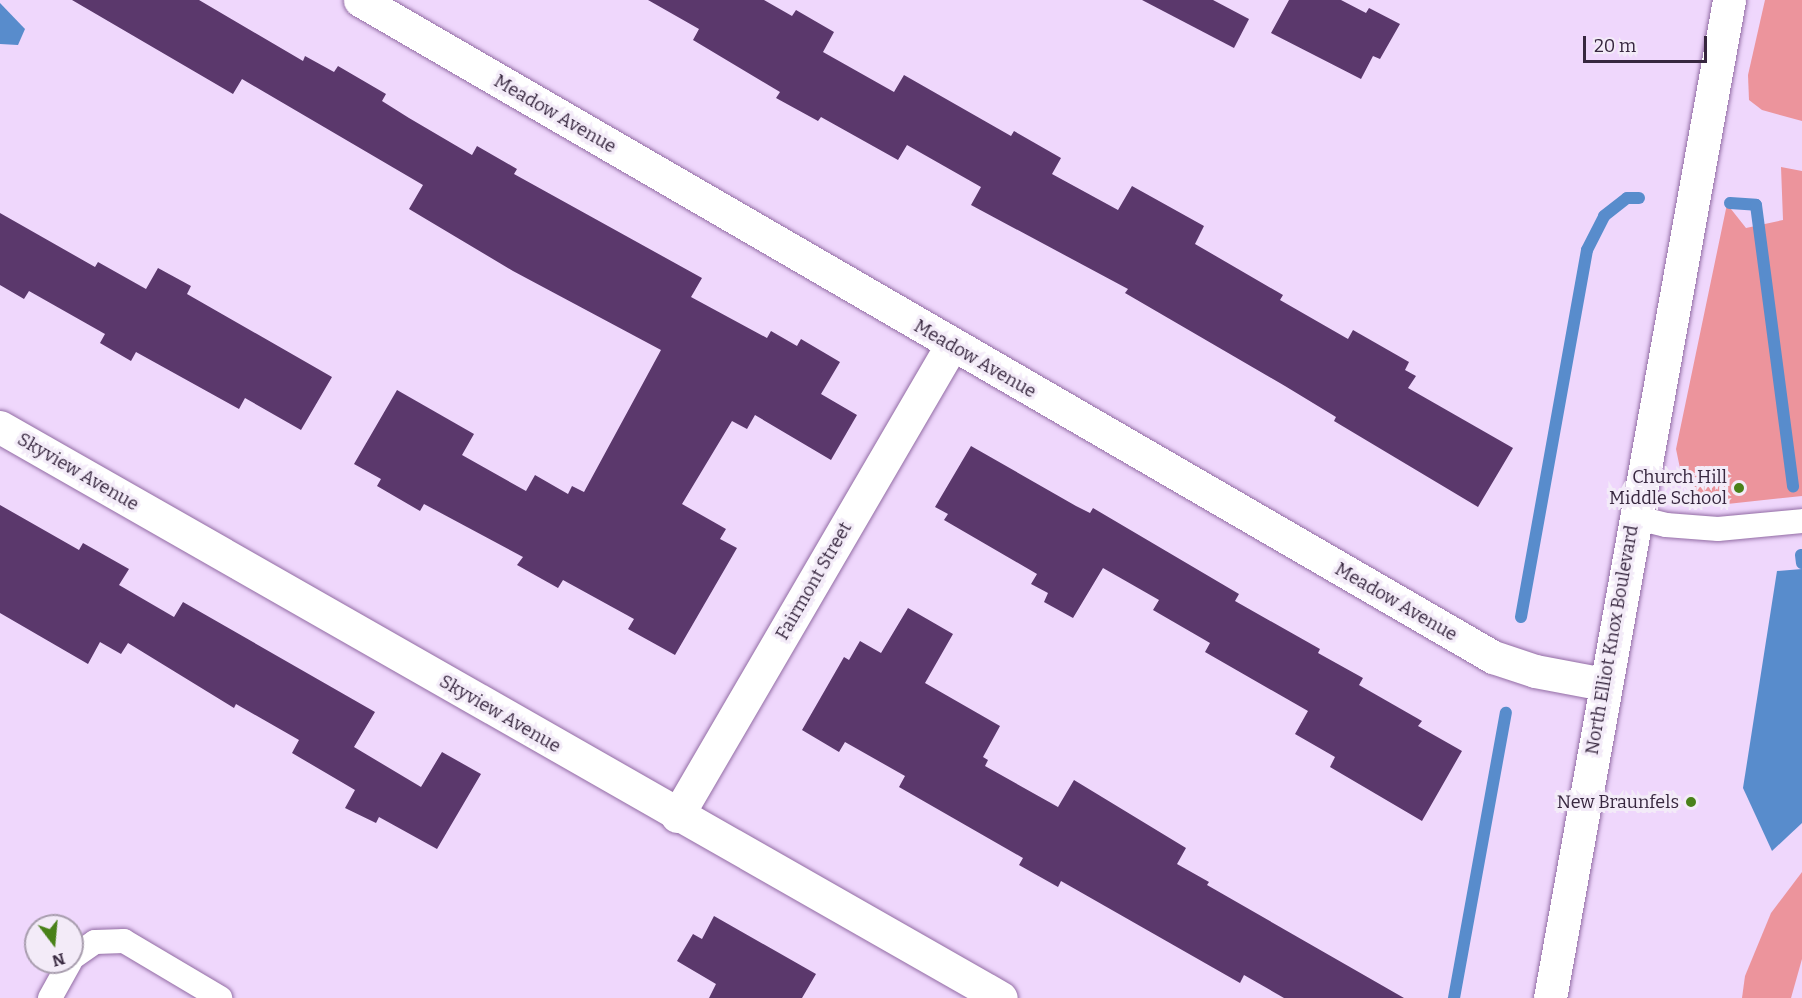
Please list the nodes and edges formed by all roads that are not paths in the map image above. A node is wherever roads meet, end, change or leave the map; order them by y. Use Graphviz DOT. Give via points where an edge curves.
graph roads {
  1 [pos="360,0"];
  2 [pos="1729,0"];
  3 [pos="951,345"];
  4 [pos="0,427"];
  5 [pos="1635,517"];
  6 [pos="1802,521"];
  7 [pos="1604,684"];
  8 [pos="677,816"];
  9 [pos="84,950"];
  10 [pos="63,974"];
  11 [pos="50,998"];
  12 [pos="220,998"];
  13 [pos="1001,998"];
  14 [pos="1550,998"];
  1 -- 3 [label="street, Meadow Avenue"];
  2 -- 5 [label="street, North Elliot Knox Boulevard"];
  3 -- 7 [label="street, Meadow Avenue" via="1493,657 1535,671"];
  3 -- 8 [label="street, Fairmont Street"];
  4 -- 8 [label="street, Skyview Avenue"];
  5 -- 6 [label="lane" via="1666,525 1718,529"];
  5 -- 7 [label="street, North Elliot Knox Boulevard"];
  7 -- 14 [label="street, North Elliot Knox Boulevard"];
  8 -- 13 [label="street, Skyview Avenue"];
  9 -- 12 [label="lane" via="95,942 124,941"];
  10 -- 11 [label="lane"];
}
